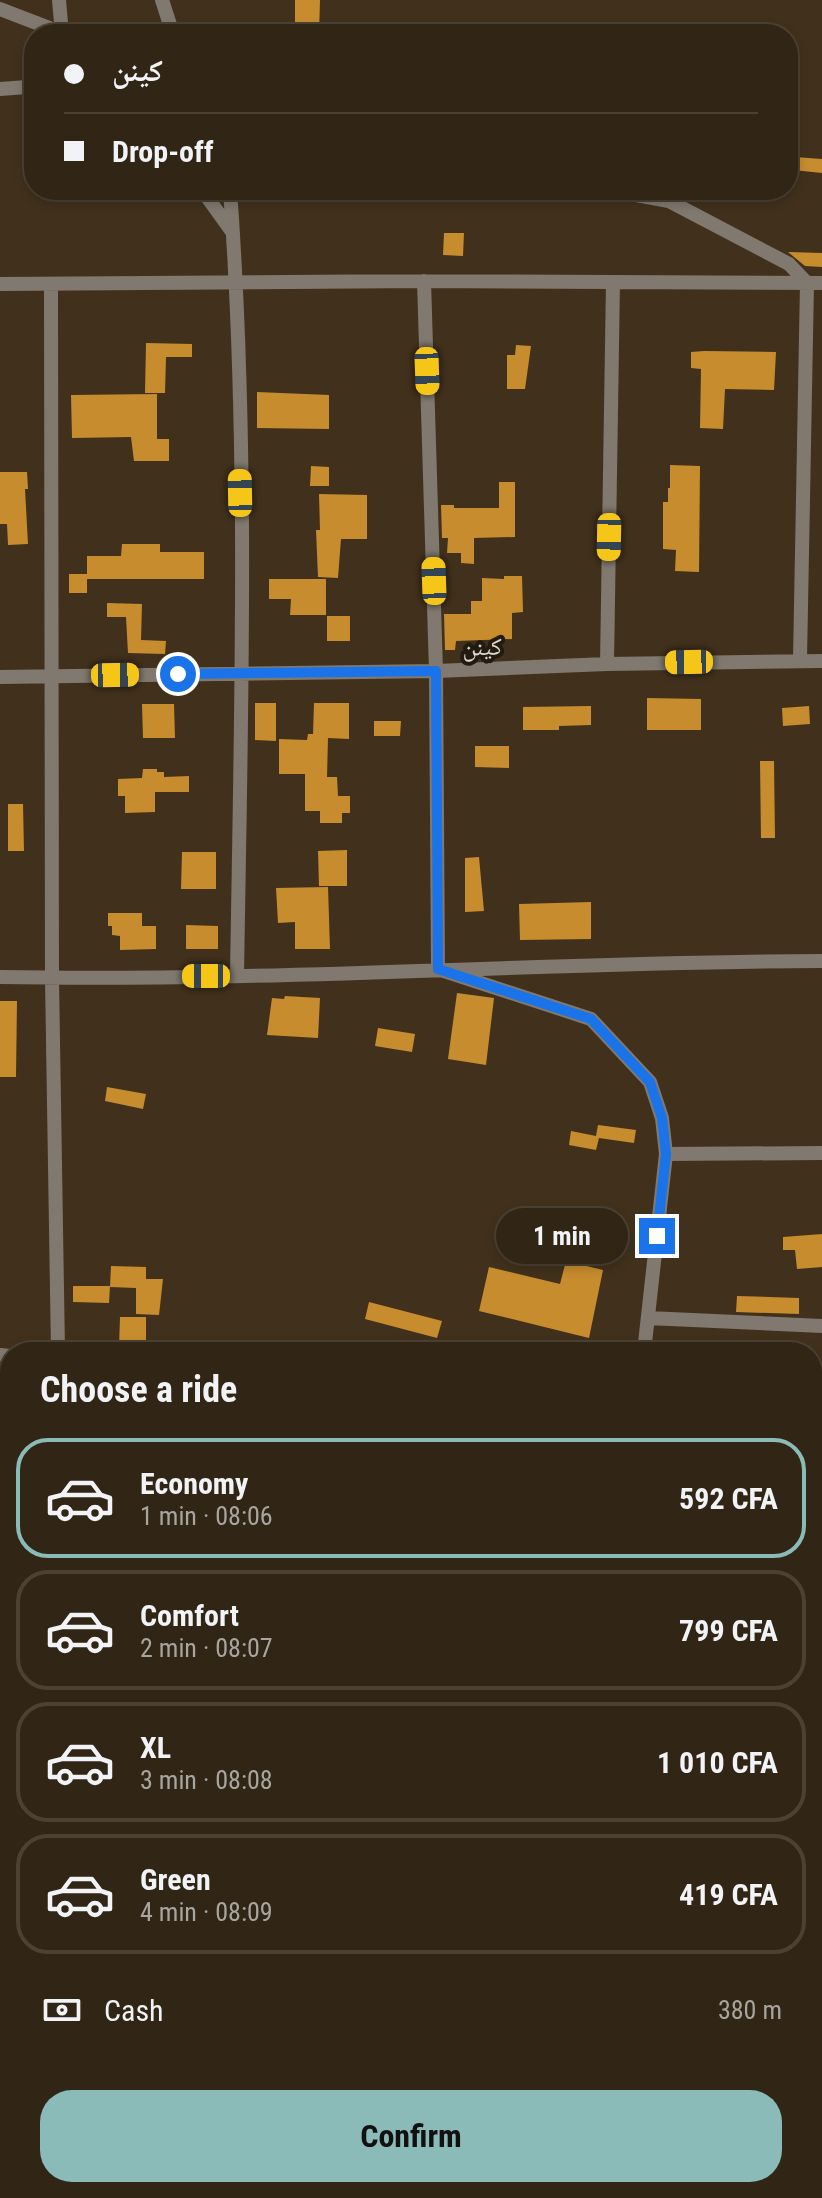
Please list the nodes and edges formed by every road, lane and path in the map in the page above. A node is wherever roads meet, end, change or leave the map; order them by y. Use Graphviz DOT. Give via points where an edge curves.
graph roads {
  1 [pos="59,0"];
  2 [pos="162,0"];
  3 [pos="0,9"];
  4 [pos="39,24"];
  5 [pos="62,24"];
  6 [pos="170,24"];
  7 [pos="24,87"];
  8 [pos="0,89"];
  9 [pos="209,200"];
  10 [pos="231,200"];
  11 [pos="664,200"];
  12 [pos="233,233"];
  13 [pos="424,281"];
  14 [pos="613,282"];
  15 [pos="238,283"];
  16 [pos="814,283"];
  17 [pos="0,284"];
  18 [pos="51,284"];
  19 [pos="800,660"];
  20 [pos="822,661"];
  21 [pos="607,664"];
  22 [pos="436,671"];
  23 [pos="242,673"];
  24 [pos="51,676"];
  25 [pos="0,677"];
  26 [pos="822,961"];
  27 [pos="438,969"];
  28 [pos="237,976"];
  29 [pos="0,977"];
  30 [pos="52,978"];
  31 [pos="822,1153"];
  32 [pos="666,1154"];
  33 [pos="648,1318"];
  34 [pos="822,1326"];
  35 [pos="58,1342"];
  36 [pos="645,1342"];
  1 -- 5 [label="street"];
  2 -- 6 [label="street"];
  3 -- 4 [label="street"];
  7 -- 8 [label="street"];
  9 -- 12 [label="street"];
  10 -- 12 [label="street"];
  11 -- 16 [label="street" via="789,264"];
  12 -- 15 [label="street"];
  13 -- 14 [label="street"];
  13 -- 15 [label="street"];
  13 -- 22 [label="street"];
  14 -- 16 [label="street"];
  14 -- 21 [label="street"];
  15 -- 18 [label="street"];
  15 -- 23 [label="street"];
  16 -- 19 [label="street"];
  17 -- 18 [label="street"];
  18 -- 24 [label="street"];
  19 -- 20 [label="street, كينن"];
  19 -- 21 [label="street, كينن"];
  21 -- 22 [label="street, كينن"];
  22 -- 23 [label="street, كينن"];
  22 -- 27 [label="street"];
  23 -- 24 [label="street, كينن"];
  23 -- 28 [label="street"];
  24 -- 25 [label="street, كينن"];
  24 -- 30 [label="street"];
  26 -- 27 [label="street"];
  27 -- 28 [label="street"];
  27 -- 32 [label="street" via="591,1019 650,1082"];
  28 -- 30 [label="street"];
  29 -- 30 [label="street"];
  30 -- 35 [label="street"];
  31 -- 32 [label="street"];
  32 -- 33 [label="street"];
  33 -- 34 [label="street"];
  33 -- 36 [label="street"];
}
